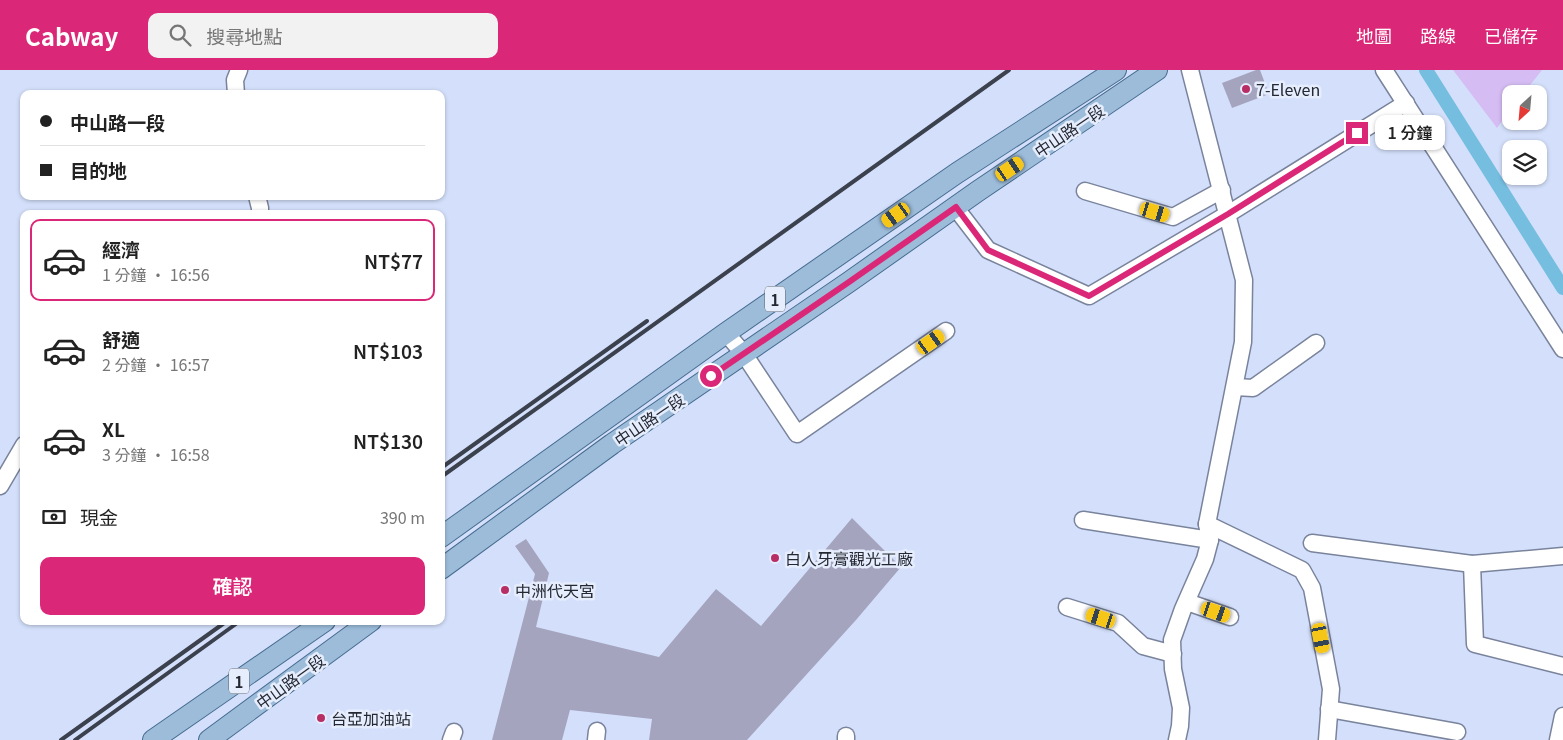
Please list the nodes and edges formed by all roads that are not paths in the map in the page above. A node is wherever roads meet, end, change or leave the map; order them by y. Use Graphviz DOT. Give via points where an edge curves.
graph roads {
  1 [pos="239,70"];
  2 [pos="1116,70"];
  3 [pos="1157,70"];
  4 [pos="1190,70"];
  5 [pos="1384,70"];
  6 [pos="236,90"];
  7 [pos="1406,103"];
  8 [pos="1222,190"];
  9 [pos="1085,191"];
  10 [pos="956,207"];
  11 [pos="1228,214"];
  12 [pos="946,331"];
  13 [pos="726,333"];
  14 [pos="1316,343"];
  15 [pos="1563,349"];
  16 [pos="744,354"];
  17 [pos="1235,387"];
  18 [pos="20,452"];
  19 [pos="0,486"];
  20 [pos="1084,520"];
  21 [pos="1208,532"];
  22 [pos="445,534"];
  23 [pos="1312,543"];
  24 [pos="1563,556"];
  25 [pos="1472,564"];
  26 [pos="445,566"];
  27 [pos="1187,602"];
  28 [pos="1067,607"];
  29 [pos="1230,618"];
  30 [pos="319,625"];
  31 [pos="366,625"];
  32 [pos="286,649"];
  33 [pos="1173,654"];
  34 [pos="1563,666"];
  35 [pos="300,674"];
  36 [pos="1329,709"];
  37 [pos="1563,716"];
  38 [pos="1457,732"];
  39 [pos="153,740"];
  40 [pos="209,740"];
  41 [pos="1177,740"];
  42 [pos="1327,740"];
  43 [pos="1558,740"];
  1 -- 6 [label="street"];
  2 -- 13 [label="main road, 中山路一段 / 1" via="957,173"];
  3 -- 10 [label="main road, 中山路一段 / 1"];
  4 -- 8 [label="street"];
  5 -- 7 [label="street"];
  7 -- 11 [label="street"];
  7 -- 15 [label="street"];
  8 -- 9 [label="street" via="1173,217"];
  8 -- 11 [label="street"];
  10 -- 11 [label="street" via="988,250 1089,296"];
  10 -- 16 [label="main road, 中山路一段 / 1"];
  11 -- 17 [label="street" via="1244,280 1243,342"];
  12 -- 16 [label="street" via="797,434"];
  13 -- 16 [label="street"];
  13 -- 22 [label="main road, 中山路一段 / 1"];
  14 -- 17 [label="street" via="1253,388"];
  16 -- 26 [label="main road, 中山路一段 / 1" via="612,444"];
  17 -- 21 [label="street"];
  18 -- 19 [label="street"];
  20 -- 21 [label="street"];
  21 -- 27 [label="street" via="1205,559"];
  21 -- 36 [label="street" via="1302,570 1312,588 1331,689"];
  23 -- 25 [label="street"];
  24 -- 25 [label="street"];
  25 -- 34 [label="street" via="1475,644"];
  27 -- 29 [label="street"];
  27 -- 33 [label="street" via="1172,640"];
  28 -- 33 [label="street" via="1118,623 1144,646"];
  30 -- 32 [label="main road, 中山路一段 / 1"];
  31 -- 35 [label="main road, 中山路一段 / 1"];
  32 -- 35 [label="main road"];
  32 -- 39 [label="main road, 中山路一段 / 1"];
  33 -- 41 [label="street" via="1181,708"];
  35 -- 40 [label="main road, 中山路一段 / 1"];
  36 -- 38 [label="street"];
  36 -- 42 [label="street"];
  37 -- 43 [label="street"];
}
